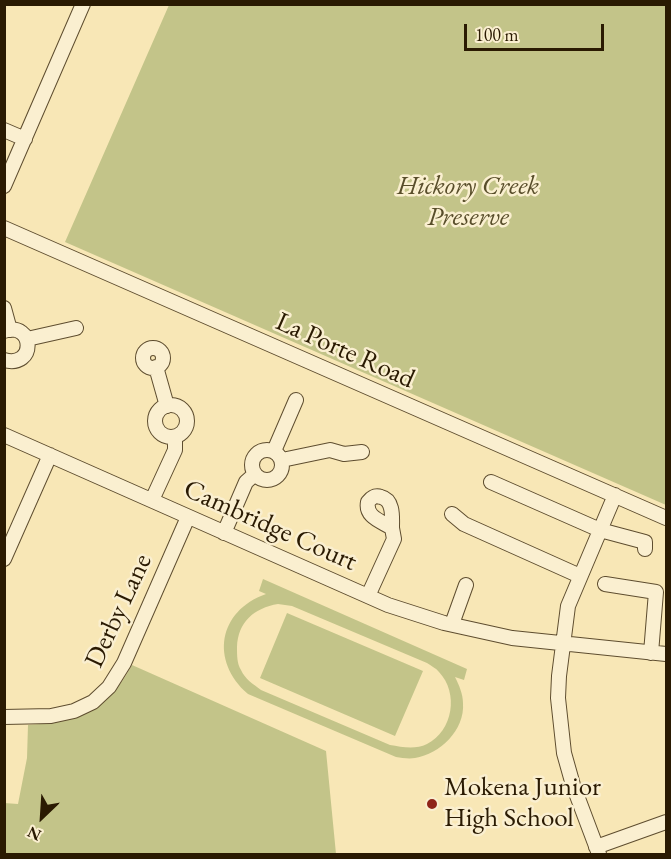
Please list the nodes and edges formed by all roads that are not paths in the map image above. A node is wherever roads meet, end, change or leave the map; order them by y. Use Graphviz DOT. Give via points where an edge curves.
graph roads {
  1 [pos="84,4"];
  2 [pos="4,130"];
  3 [pos="25,139"];
  4 [pos="4,186"];
  5 [pos="4,228"];
  6 [pos="4,308"];
  7 [pos="76,328"];
  8 [pos="7,331"];
  9 [pos="27,339"];
  10 [pos="4,360"];
  11 [pos="156,368"];
  12 [pos="296,400"];
  13 [pos="167,406"];
  14 [pos="4,435"];
  15 [pos="175,437"];
  16 [pos="362,452"];
  17 [pos="50,455"];
  18 [pos="278,456"];
  19 [pos="255,474"];
  20 [pos="491,482"];
  21 [pos="615,495"];
  22 [pos="152,500"];
  23 [pos="452,514"];
  24 [pos="188,517"];
  25 [pos="666,518"];
  26 [pos="392,528"];
  27 [pos="600,530"];
  28 [pos="224,533"];
  29 [pos="645,549"];
  30 [pos="4,559"];
  31 [pos="580,576"];
  32 [pos="605,584"];
  33 [pos="466,585"];
  34 [pos="368,596"];
  35 [pos="452,624"];
  36 [pos="562,644"];
  37 [pos="651,653"];
  38 [pos="666,654"];
  39 [pos="4,717"];
  40 [pos="666,822"];
  41 [pos="598,851"];
  1 -- 3 [label="street"];
  2 -- 3 [label="street"];
  3 -- 4 [label="street"];
  5 -- 21 [label="street, La Porte Road"];
  6 -- 8 [label="street"];
  7 -- 9 [label="street"];
  8 -- 9 [label="street" via="19,331"];
  9 -- 10 [label="street" via="23,358"];
  11 -- 13 [label="street"];
  12 -- 18 [label="street"];
  13 -- 15 [label="street, Cambridge Court" via="157,413 156,425 163,435"];
  13 -- 15 [label="street, Cambridge Court" via="179,407 187,417 185,429"];
  14 -- 17 [label="street, Cambridge Court"];
  15 -- 22 [label="street, Cambridge Court" via="174,450"];
  16 -- 18 [label="street" via="344,454 330,450"];
  17 -- 22 [label="street, Cambridge Court"];
  17 -- 30 [label="street"];
  18 -- 19 [label="street" via="280,472 271,479"];
  18 -- 19 [label="street" via="263,450 253,457"];
  19 -- 28 [label="street" via="246,482"];
  20 -- 27 [label="street"];
  21 -- 25 [label="street, La Porte Road"];
  21 -- 27 [label="street"];
  22 -- 24 [label="street, Cambridge Court"];
  23 -- 31 [label="street" via="464,524"];
  24 -- 28 [label="street, Cambridge Court"];
  24 -- 39 [label="street, Derby Lane" via="121,671 109,687 93,702 74,711 51,716"];
  26 -- 34 [label="street, Cambridge Court" via="394,539"];
  27 -- 29 [label="street" via="645,542"];
  27 -- 31 [label="street"];
  28 -- 34 [label="street, Cambridge Court"];
  31 -- 36 [label="street" via="568,606"];
  32 -- 37 [label="street" via="656,592"];
  33 -- 35 [label="street"];
  34 -- 35 [label="street, Cambridge Court"];
  35 -- 36 [label="street, Cambridge Court" via="512,638"];
  36 -- 37 [label="street, Cambridge Court"];
  36 -- 41 [label="street" via="558,698 564,753"];
  37 -- 38 [label="street, Cambridge Court"];
  40 -- 41 [label="street"];
}
